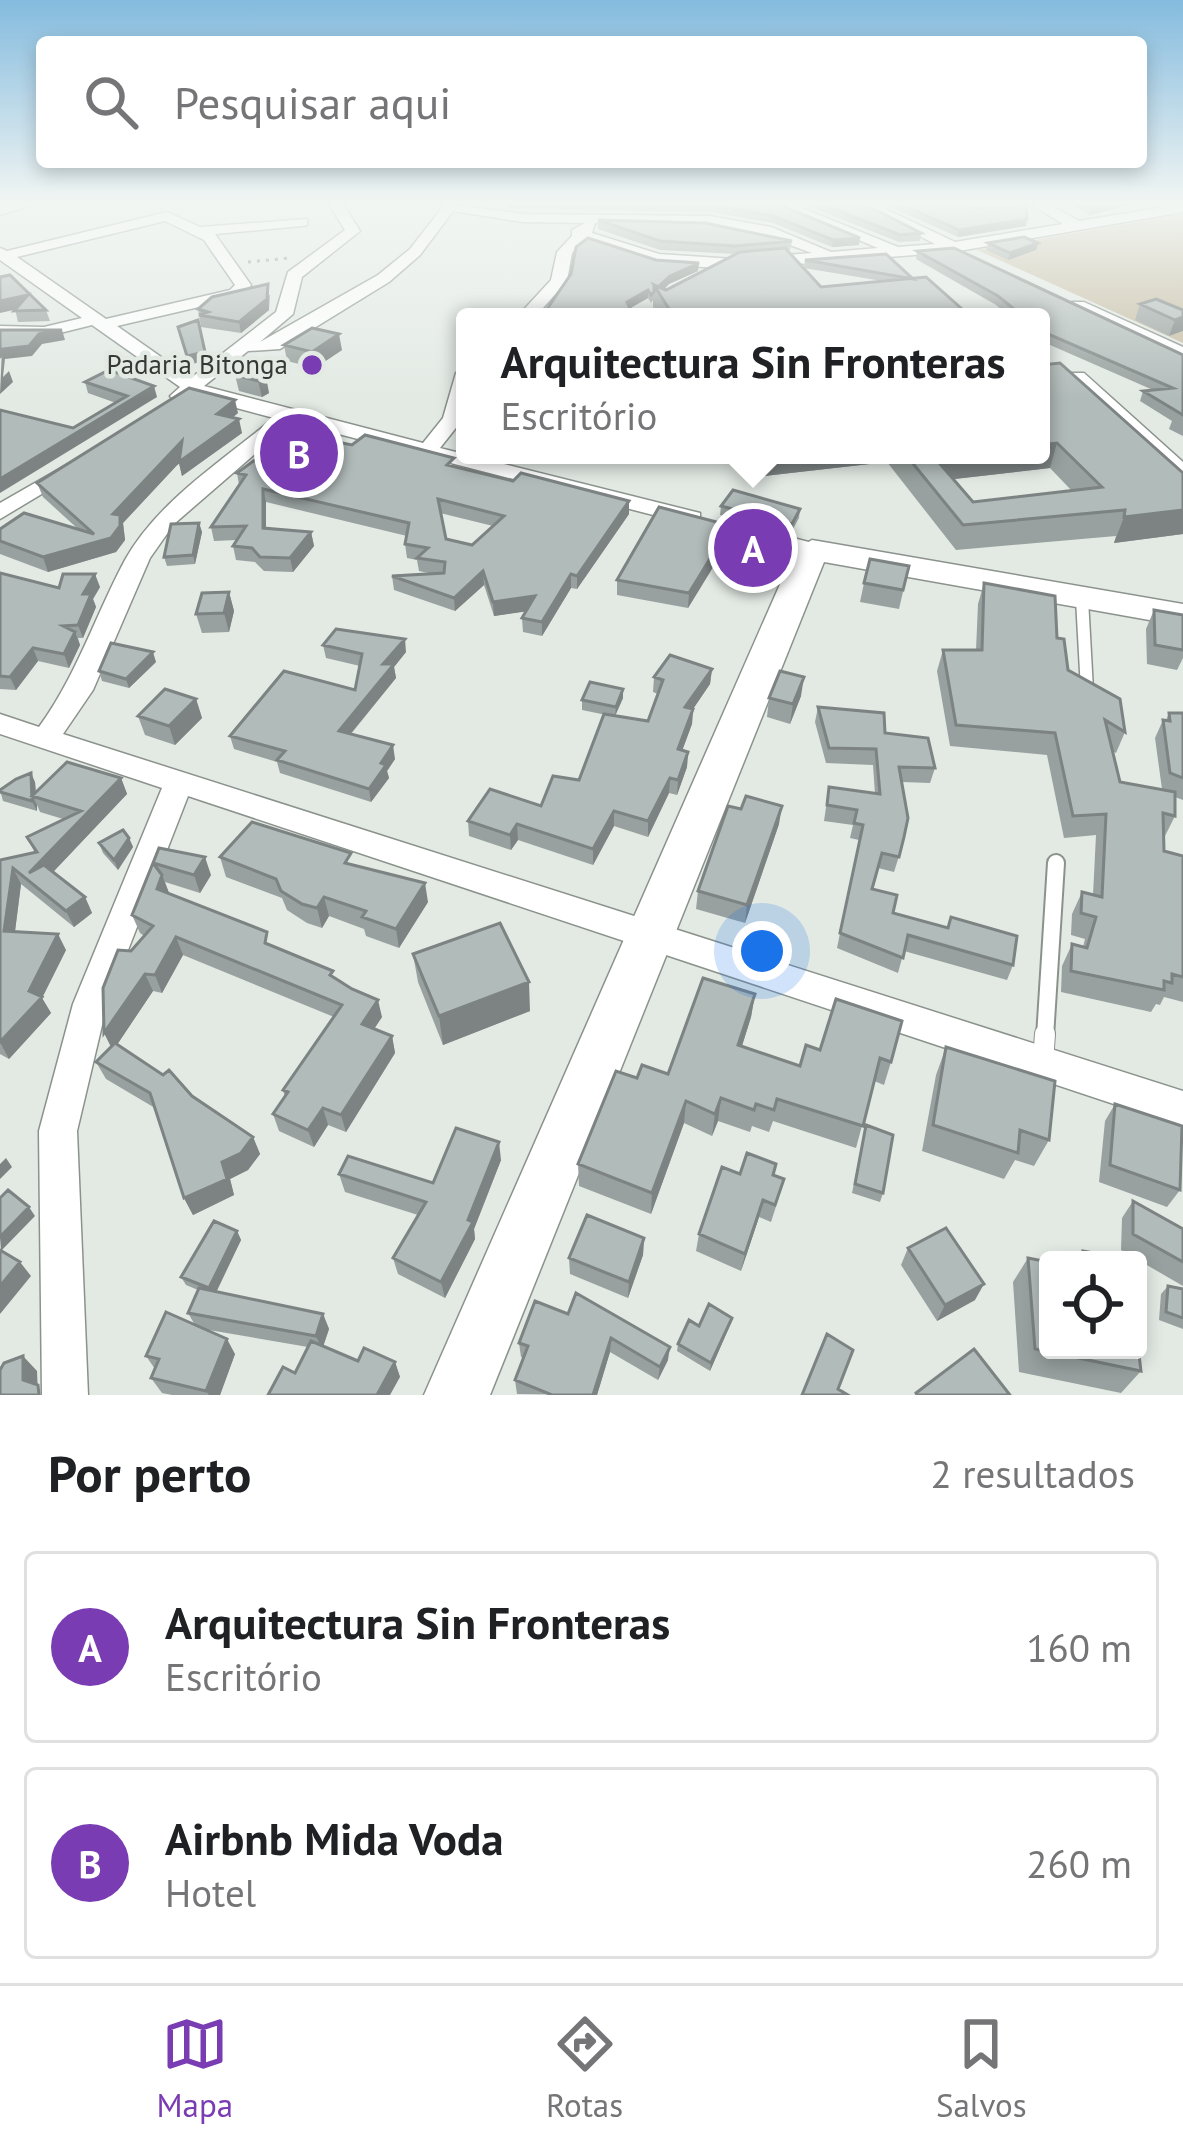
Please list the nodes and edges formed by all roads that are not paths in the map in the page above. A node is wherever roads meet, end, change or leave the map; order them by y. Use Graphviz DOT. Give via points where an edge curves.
graph roads {
  1 [pos="23,269"];
  2 [pos="232,269"];
  3 [pos="302,269"];
  4 [pos="394,269"];
  5 [pos="562,269"];
  6 [pos="726,269"];
  7 [pos="707,281"];
  8 [pos="1056,296"];
  9 [pos="534,308"];
  10 [pos="97,323"];
  11 [pos="0,332"];
  12 [pos="268,347"];
  13 [pos="244,348"];
  14 [pos="1183,354"];
  15 [pos="1077,377"];
  16 [pos="196,391"];
  17 [pos="456,408"];
  18 [pos="154,415"];
  19 [pos="289,415"];
  20 [pos="427,452"];
  21 [pos="456,458"];
  22 [pos="82,461"];
  23 [pos="481,464"];
  24 [pos="559,464"];
  25 [pos="1183,473"];
  26 [pos="543,478"];
  27 [pos="0,512"];
  28 [pos="812,550"];
  29 [pos="1082,599"];
  30 [pos="1183,615"];
  31 [pos="1087,690"];
  32 [pos="0,724"];
  33 [pos="46,738"];
  34 [pos="178,783"];
  35 [pos="1056,863"];
  36 [pos="646,932"];
  37 [pos="1043,1063"];
  38 [pos="1183,1109"];
  39 [pos="64,1395"];
  40 [pos="457,1395"];
  1 -- 10 [label="street"];
  2 -- 10 [label="street" via="243,285 236,294"];
  3 -- 13 [label="street" via="291,281 290,308"];
  4 -- 12 [label="street"];
  5 -- 9 [label="street"];
  6 -- 7 [label="street"];
  8 -- 14 [label="street"];
  10 -- 11 [label="street"];
  10 -- 16 [label="street"];
  12 -- 13 [label="street"];
  12 -- 16 [label="street"];
  13 -- 16 [label="street"];
  15 -- 25 [label="street"];
  16 -- 18 [label="street"];
  16 -- 19 [label="street"];
  17 -- 20 [label="street"];
  19 -- 20 [label="street"];
  19 -- 33 [label="street" via="166,519 139,558 80,691"];
  20 -- 21 [label="street"];
  22 -- 27 [label="street"];
  23 -- 26 [label="street"];
  24 -- 26 [label="street"];
  26 -- 28 [label="street"];
  28 -- 29 [label="street"];
  28 -- 36 [label="street"];
  29 -- 30 [label="street"];
  29 -- 31 [label="lane"];
  32 -- 33 [label="street"];
  33 -- 34 [label="street"];
  34 -- 36 [label="street"];
  34 -- 39 [label="street" via="90,1004 58,1131"];
  35 -- 37 [label="lane"];
  36 -- 37 [label="street"];
  36 -- 40 [label="street"];
  37 -- 38 [label="street"];
}
